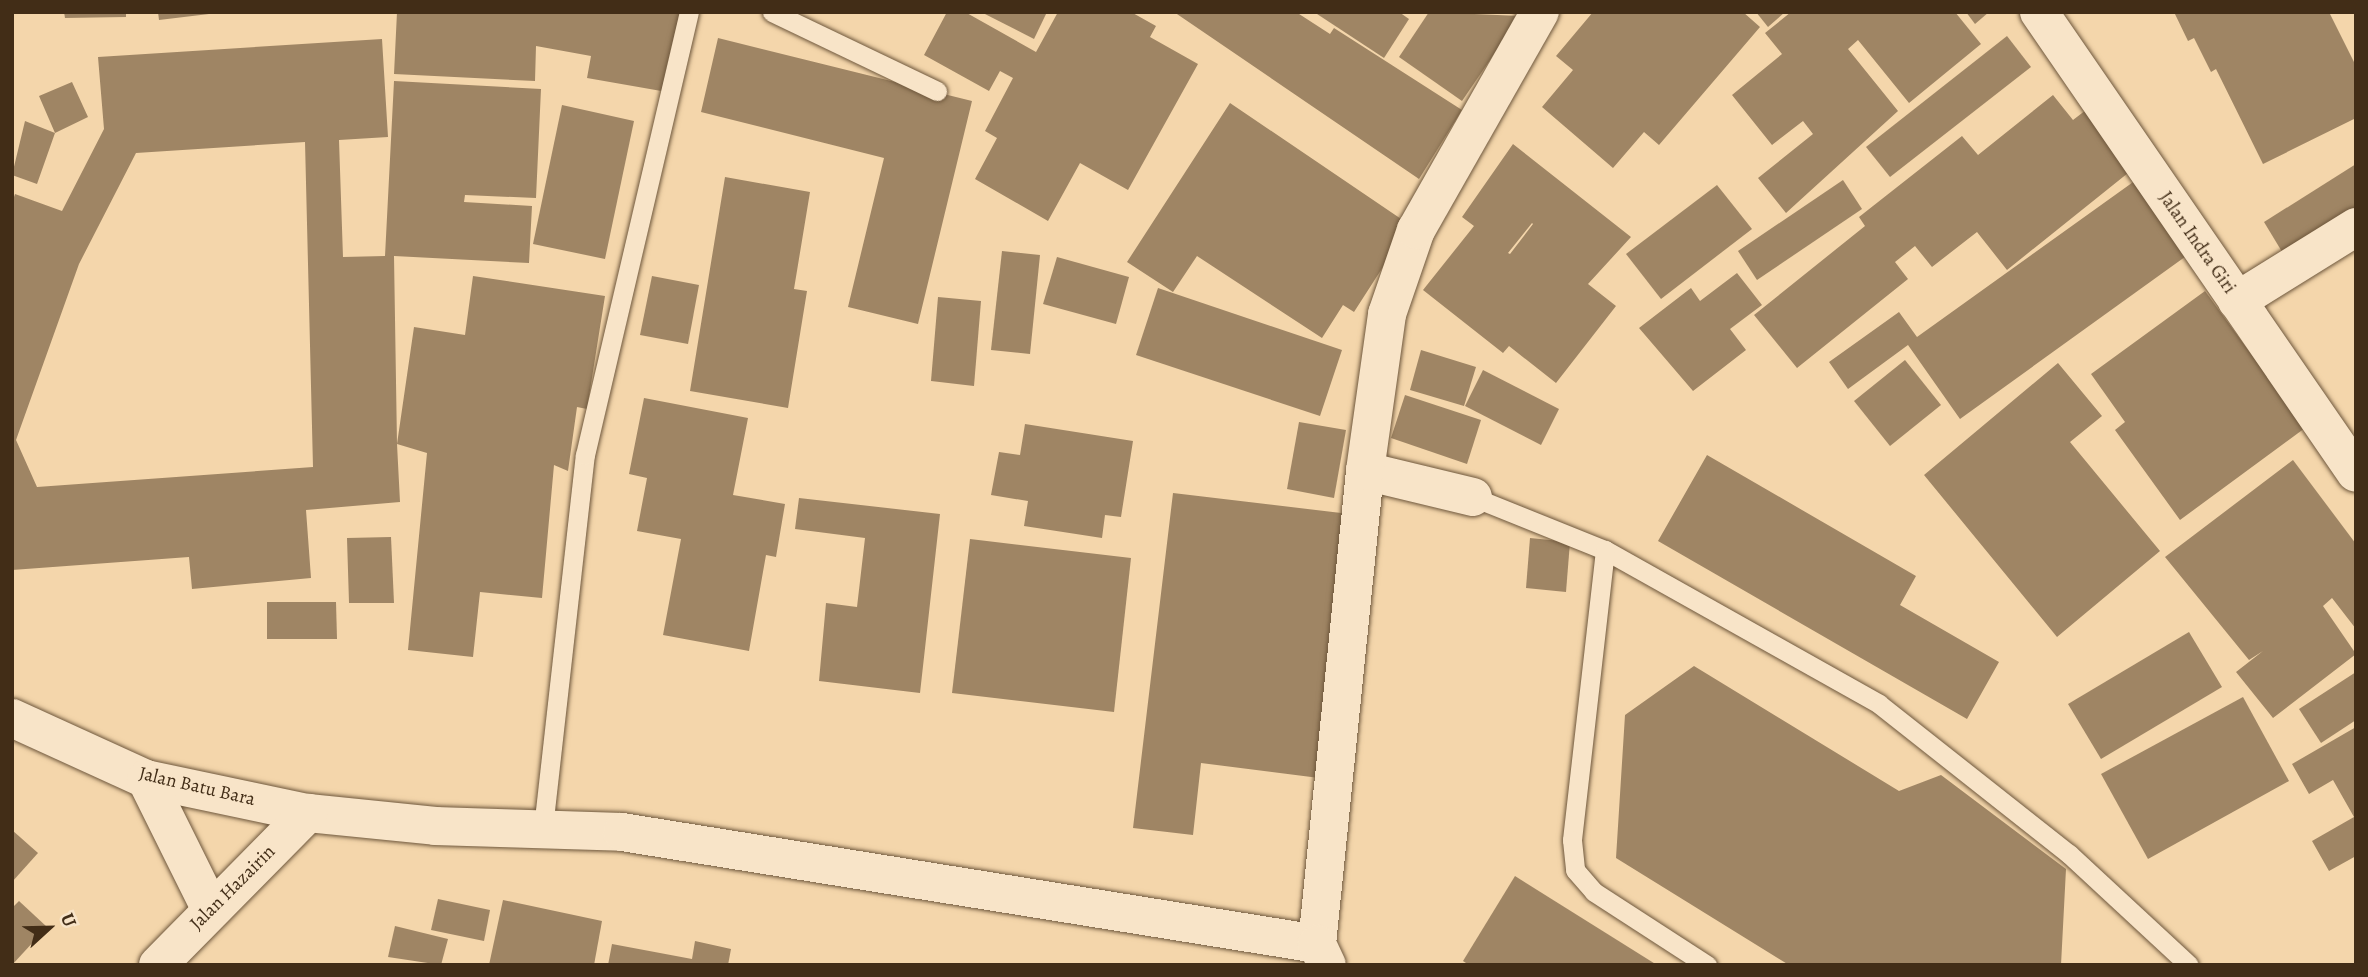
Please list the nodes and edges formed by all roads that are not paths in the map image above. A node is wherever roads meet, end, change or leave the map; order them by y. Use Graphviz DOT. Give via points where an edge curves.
graph roads {
  1 [pos="689,12"];
  2 [pos="772,12"];
  3 [pos="1540,12"];
  4 [pos="2039,12"];
  5 [pos="937,91"];
  6 [pos="2356,227"];
  7 [pos="2237,301"];
  8 [pos="1365,471"];
  9 [pos="2356,473"];
  10 [pos="1473,497"];
  11 [pos="1605,550"];
  12 [pos="12,718"];
  13 [pos="146,779"];
  14 [pos="308,813"];
  15 [pos="543,828"];
  16 [pos="211,910"];
  17 [pos="1322,955"];
  18 [pos="2184,963"];
  19 [pos="158,965"];
  20 [pos="1707,965"];
  1 -- 15 [label="lane" via="585,455"];
  2 -- 5 [label="lane"];
  3 -- 8 [label="street" via="1416,230 1387,314"];
  4 -- 7 [label="street, Jalan Indra Giri"];
  6 -- 7 [label="street"];
  7 -- 9 [label="street, Jalan Indra Giri"];
  8 -- 10 [label="street"];
  8 -- 17 [label="street"];
  10 -- 11 [label="lane"];
  11 -- 18 [label="lane" via="1879,704 2068,854"];
  11 -- 20 [label="lane" via="1572,840 1575,870 1594,892"];
  12 -- 13 [label="street, Jalan Batu Bara"];
  13 -- 14 [label="street, Jalan Batu Bara"];
  13 -- 16 [label="street"];
  14 -- 15 [label="street, Jalan Batu Bara" via="435,826"];
  14 -- 16 [label="street, Jalan Hazairin"];
  15 -- 17 [label="street, Jalan Batu Bara" via="621,832"];
  16 -- 19 [label="street, Jalan Hazairin"];
}
